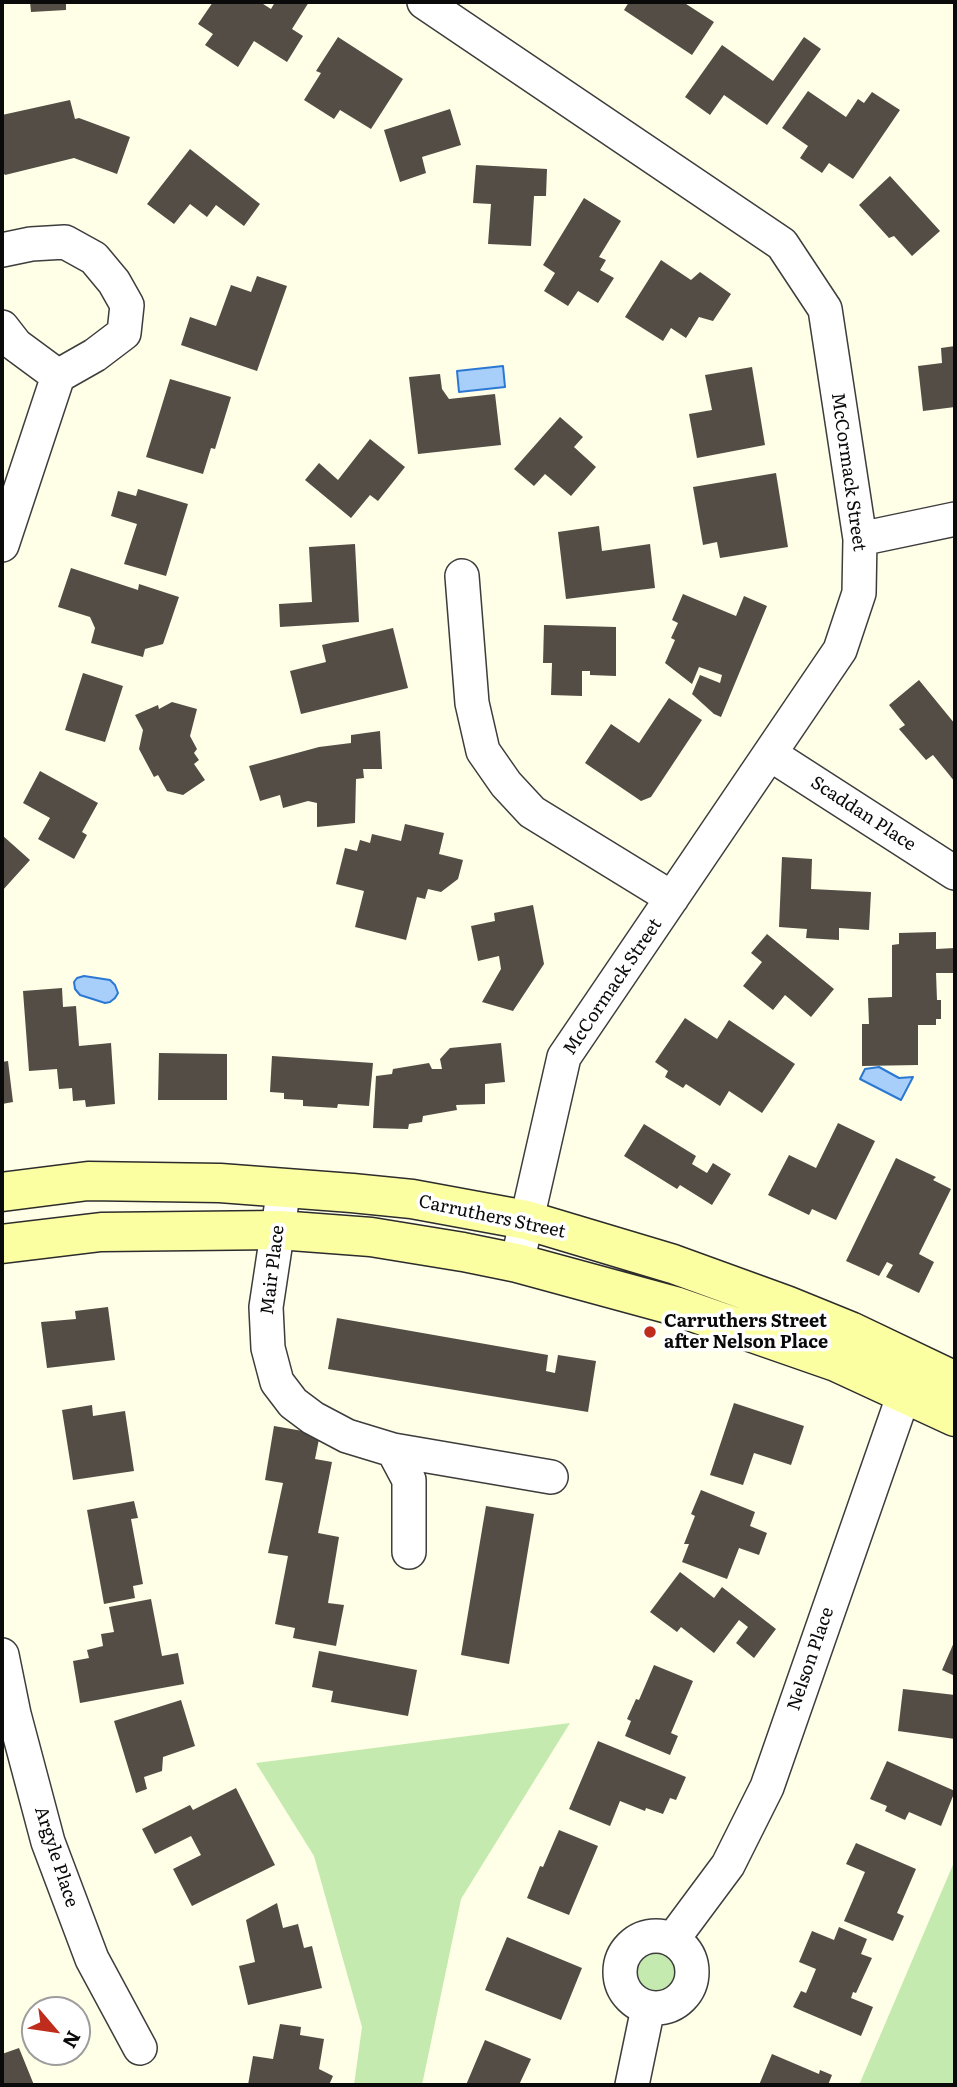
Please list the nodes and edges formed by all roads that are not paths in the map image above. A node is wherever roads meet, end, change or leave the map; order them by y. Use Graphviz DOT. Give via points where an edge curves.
graph roads {
  1 [pos="424,2"];
  2 [pos="2,250"];
  3 [pos="2,327"];
  4 [pos="58,376"];
  5 [pos="955,519"];
  6 [pos="860,539"];
  7 [pos="2,545"];
  8 [pos="463,576"];
  9 [pos="770,754"];
  10 [pos="955,873"];
  11 [pos="672,898"];
  12 [pos="284,1188"];
  13 [pos="2,1192"];
  14 [pos="526,1220"];
  15 [pos="278,1230"];
  16 [pos="2,1244"];
  17 [pos="517,1263"];
  18 [pos="910,1377"];
  19 [pos="955,1381"];
  20 [pos="955,1417"];
  21 [pos="393,1450"];
  22 [pos="551,1477"];
  23 [pos="409,1552"];
  24 [pos="2,1656"];
  25 [pos="673,1939"];
  26 [pos="648,2008"];
  27 [pos="140,2048"];
  28 [pos="632,2085"];
  1 -- 6 [label="street, McCormack Street" via="782,244 825,309"];
  2 -- 4 [label="street" via="65,242 94,258 127,305 124,333"];
  3 -- 4 [label="street" via="16,345"];
  4 -- 7 [label="street"];
  5 -- 6 [label="street"];
  6 -- 9 [label="street, McCormack Street" via="859,593 840,650"];
  8 -- 11 [label="street" via="472,703 482,751 533,812"];
  9 -- 10 [label="street, Scaddan Place"];
  9 -- 11 [label="street, McCormack Street"];
  11 -- 14 [label="street, McCormack Street" via="564,1057"];
  12 -- 13 [label="main road, Carruthers Street" via="88,1181"];
  12 -- 14 [label="main road, Carruthers Street" via="412,1199"];
  12 -- 15 [label="street, Mair Place"];
  14 -- 17 [label="street, McCormack Street"];
  14 -- 18 [label="main road, Carruthers Street" via="673,1264 850,1331"];
  15 -- 16 [label="main road, Carruthers Street" via="101,1232"];
  15 -- 17 [label="main road, Carruthers Street" via="371,1237"];
  15 -- 21 [label="street, Mair Place" via="266,1307 276,1382 313,1418 347,1436"];
  17 -- 18 [label="main road, Carruthers Street" via="675,1306 836,1362"];
  18 -- 19 [label="main road, Carruthers Street"];
  18 -- 20 [label="main road, Carruthers Street"];
  18 -- 25 [label="street, Nelson Place" via="767,1787 728,1864"];
  21 -- 22 [label="street, Mair Place"];
  21 -- 23 [label="street" via="409,1480"];
  24 -- 27 [label="street, Argyle Place" via="48,1842 92,1959"];
  25 -- 26 [label="street" via="691,1960 688,1989 676,2003"];
  25 -- 26 [label="street" via="645,1937 629,1947 620,1964 625,1992"];
  26 -- 28 [label="street"];
}
